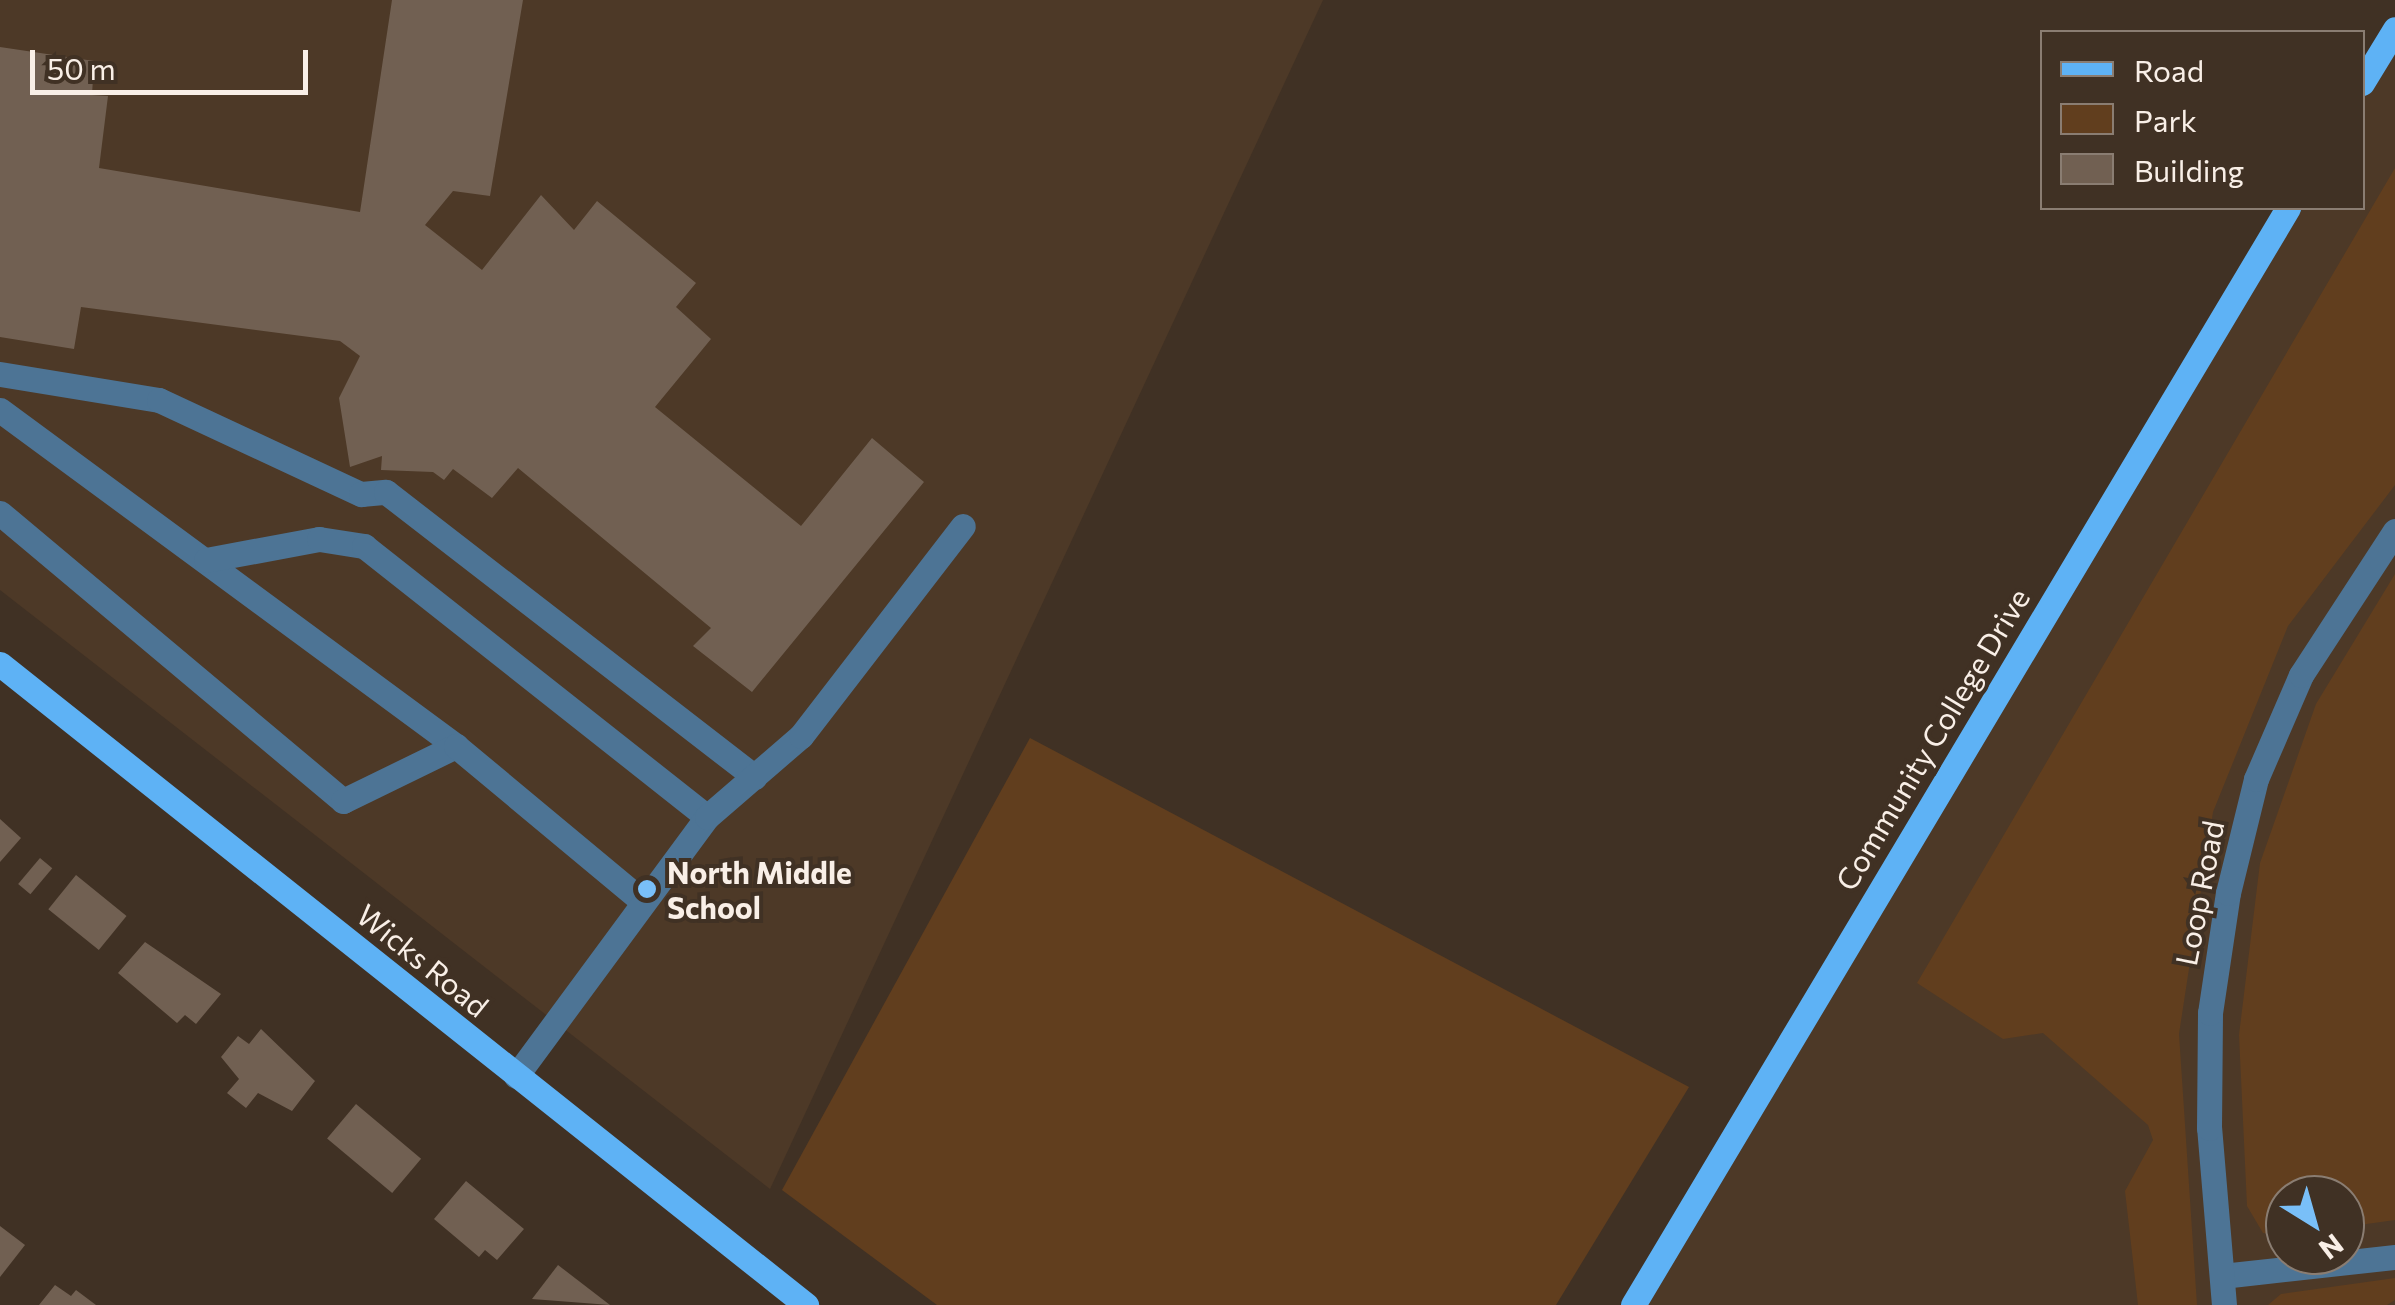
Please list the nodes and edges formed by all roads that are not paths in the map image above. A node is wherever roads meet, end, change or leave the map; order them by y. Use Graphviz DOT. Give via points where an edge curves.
graph roads {
  1 [pos="2395,30"];
  2 [pos="2365,78"];
  3 [pos="2287,210"];
  4 [pos="0,374"];
  5 [pos="0,410"];
  6 [pos="0,514"];
  7 [pos="963,526"];
  8 [pos="2395,531"];
  9 [pos="206,560"];
  10 [pos="0,664"];
  11 [pos="456,746"];
  12 [pos="755,776"];
  13 [pos="707,817"];
  14 [pos="643,902"];
  15 [pos="516,1076"];
  16 [pos="2395,1257"];
  17 [pos="2222,1276"];
  18 [pos="806,1305"];
  19 [pos="1633,1305"];
  20 [pos="2224,1305"];
  1 -- 2 [label="main road"];
  3 -- 19 [label="main road, Community College Drive"];
  4 -- 12 [label="lane" via="159,400 361,494 386,492"];
  5 -- 9 [label="lane"];
  6 -- 11 [label="lane" via="343,801"];
  7 -- 12 [label="lane" via="801,736"];
  8 -- 17 [label="lane, Loop Road" via="2302,675 2256,779 2228,893 2210,1013 2209,1128"];
  9 -- 11 [label="lane"];
  9 -- 13 [label="lane" via="318,539 364,546"];
  10 -- 15 [label="main road, Wicks Road"];
  11 -- 14 [label="lane"];
  12 -- 13 [label="lane"];
  13 -- 14 [label="lane"];
  14 -- 15 [label="lane"];
  15 -- 18 [label="main road, Wicks Road"];
  16 -- 17 [label="lane"];
  17 -- 20 [label="lane, Loop Road"];
}
